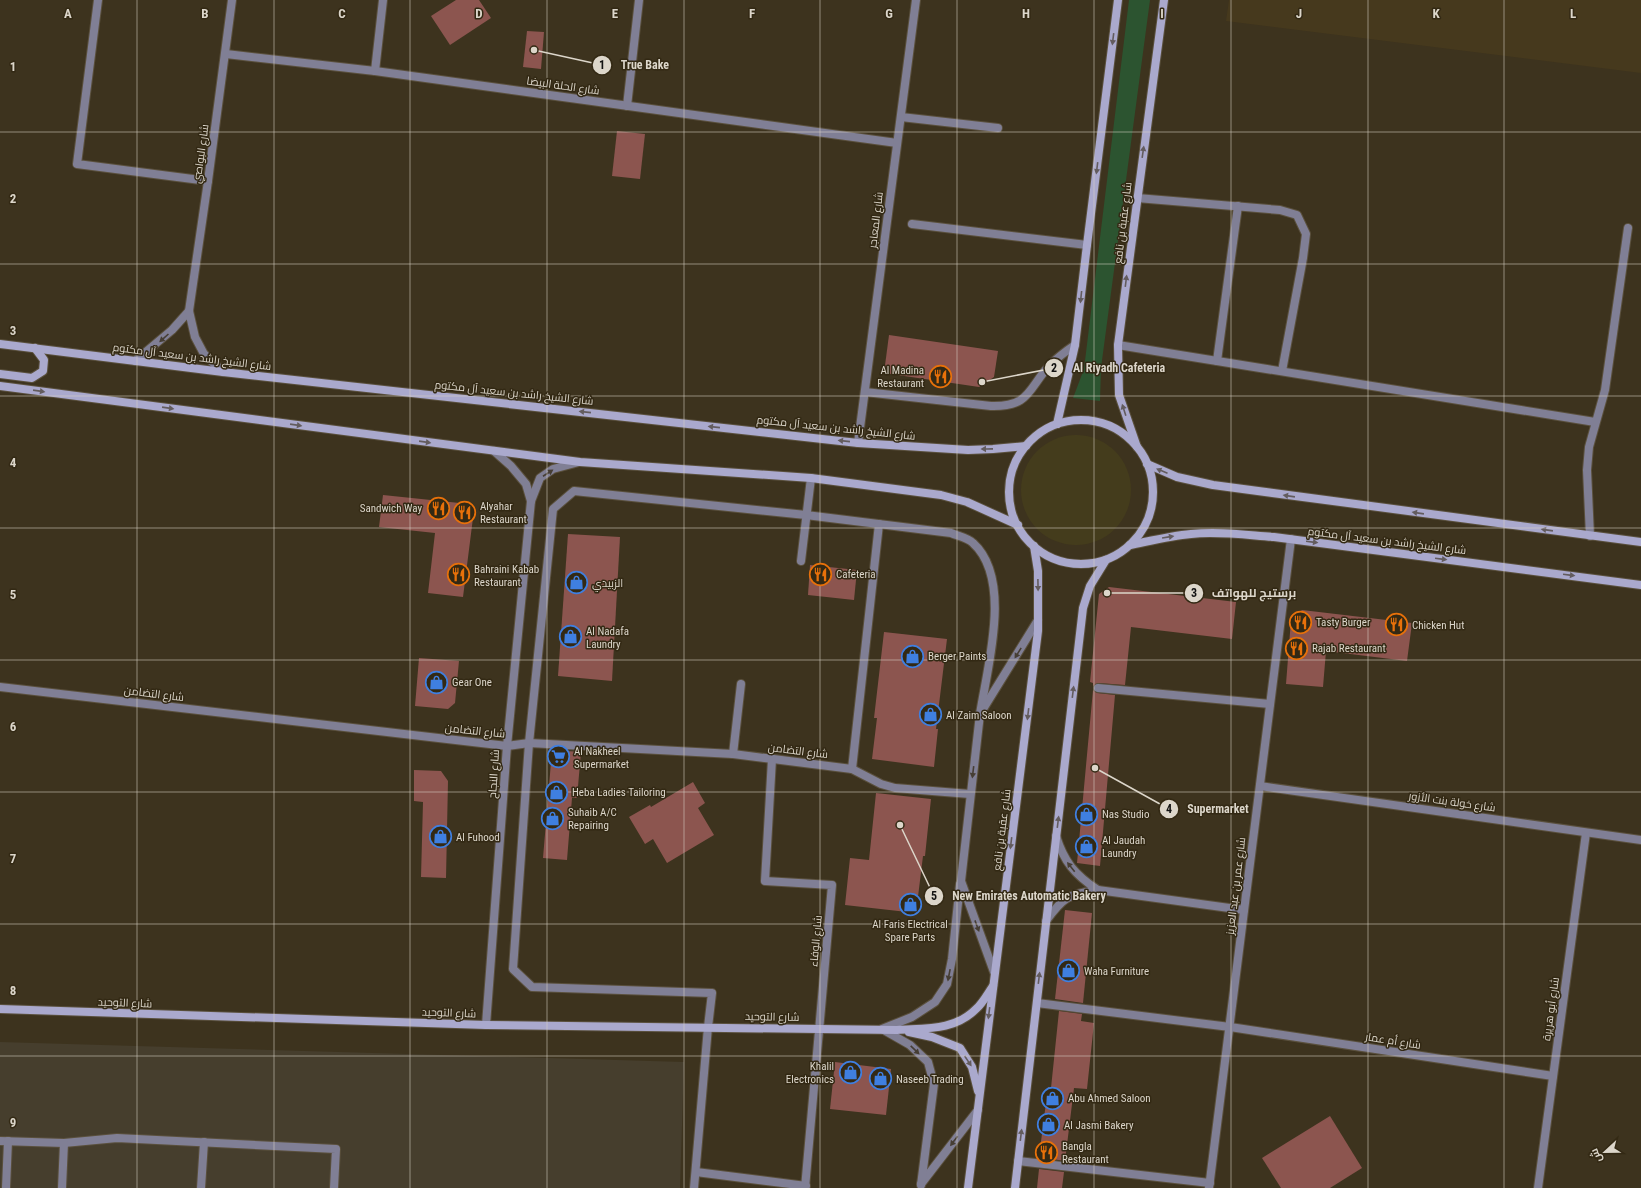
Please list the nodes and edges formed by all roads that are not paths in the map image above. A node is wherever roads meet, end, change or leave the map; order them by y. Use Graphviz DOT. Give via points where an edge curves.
graph roads {
  1 [pos="98,0"];
  2 [pos="232,0"];
  3 [pos="383,0"];
  4 [pos="639,0"];
  5 [pos="916,0"];
  6 [pos="1118,0"];
  7 [pos="1164,0"];
  8 [pos="226,54"];
  9 [pos="375,71"];
  10 [pos="627,106"];
  11 [pos="900,117"];
  12 [pos="998,128"];
  13 [pos="897,143"];
  14 [pos="208,181"];
  15 [pos="1137,198"];
  16 [pos="1238,206"];
  17 [pos="912,224"];
  18 [pos="1628,228"];
  19 [pos="1087,245"];
  20 [pos="189,311"];
  21 [pos="0,344"];
  22 [pos="1075,345"];
  23 [pos="1118,345"];
  24 [pos="35,348"];
  25 [pos="135,361"];
  26 [pos="1217,361"];
  27 [pos="1282,371"];
  28 [pos="223,372"];
  29 [pos="0,374"];
  30 [pos="0,386"];
  31 [pos="865,392"];
  32 [pos="1595,422"];
  33 [pos="1057,424"];
  34 [pos="858,443"];
  35 [pos="1026,446"];
  36 [pos="1137,447"];
  37 [pos="494,452"];
  38 [pos="580,462"];
  39 [pos="1147,464"];
  40 [pos="811,478"];
  41 [pos="530,501"];
  42 [pos="806,515"];
  43 [pos="879,524"];
  44 [pos="1018,525"];
  45 [pos="1590,536"];
  46 [pos="1291,539"];
  47 [pos="1641,542"];
  48 [pos="1130,545"];
  49 [pos="1034,546"];
  50 [pos="1106,560"];
  51 [pos="801,561"];
  52 [pos="1641,585"];
  53 [pos="1038,620"];
  54 [pos="741,684"];
  55 [pos="0,687"];
  56 [pos="1098,688"];
  57 [pos="1270,704"];
  58 [pos="980,714"];
  59 [pos="529,743"];
  60 [pos="507,746"];
  61 [pos="733,754"];
  62 [pos="772,759"];
  63 [pos="852,769"];
  64 [pos="1260,786"];
  65 [pos="970,794"];
  66 [pos="1586,832"];
  67 [pos="1056,836"];
  68 [pos="1641,840"];
  69 [pos="961,881"];
  70 [pos="1098,890"];
  71 [pos="1244,910"];
  72 [pos="1046,921"];
  73 [pos="994,972"];
  74 [pos="993,986"];
  75 [pos="1037,1003"];
  76 [pos="0,1009"];
  77 [pos="486,1025"];
  78 [pos="708,1027"];
  79 [pos="1230,1027"];
  80 [pos="820,1028"];
  81 [pos="882,1029"];
  82 [pos="897,1030"];
  83 [pos="1553,1076"];
  84 [pos="980,1096"];
  85 [pos="978,1110"];
  86 [pos="4,1141"];
  87 [pos="204,1142"];
  88 [pos="64,1143"];
  89 [pos="1018,1161"];
  90 [pos="696,1172"];
  91 [pos="921,1186"];
  92 [pos="1210,1186"];
  93 [pos="806,1187"];
  94 [pos="6,1188"];
  95 [pos="62,1188"];
  96 [pos="201,1188"];
  97 [pos="334,1188"];
  98 [pos="694,1188"];
  99 [pos="968,1188"];
  100 [pos="1015,1188"];
  101 [pos="1538,1188"];
  1 -- 14 [label="street" via="77,164"];
  2 -- 8 [label="street, شارع البواصي"];
  3 -- 9 [label="street"];
  4 -- 10 [label="street"];
  5 -- 11 [label="street, شارع المعاجر"];
  6 -- 19 [label="street, one-way"];
  15 -- 7 [label="street, شارع عقبة بن نافع, one-way"];
  8 -- 9 [label="street, شارع الحلة البيضا"];
  8 -- 14 [label="street, شارع البواصي"];
  9 -- 10 [label="street, شارع الحلة البيضا"];
  10 -- 13 [label="street, شارع الحلة البيضا"];
  11 -- 12 [label="street"];
  11 -- 13 [label="street, شارع المعاجر"];
  13 -- 31 [label="street, شارع المعاجر"];
  14 -- 20 [label="street, شارع البواصي"];
  15 -- 16 [label="street"];
  23 -- 15 [label="street, شارع عقبة بن نافع, one-way"];
  16 -- 26 [label="street"];
  16 -- 27 [label="street" via="1280,210 1298,215 1306,234"];
  17 -- 19 [label="street"];
  18 -- 32 [label="street" via="1605,390"];
  19 -- 22 [label="street, one-way"];
  20 -- 25 [label="street, one-way" via="172,330"];
  20 -- 28 [label="street, شارع البواصي" via="195,338 204,354"];
  21 -- 24 [label="street, شارع الشيخ راشد بن سعيد آل مكتوم"];
  22 -- 31 [label="street" via="1048,367 1030,393 1008,405 991,406"];
  22 -- 33 [label="street"];
  23 -- 26 [label="street"];
  36 -- 23 [label="street, شارع عقبة بن نافع, one-way" via="1119,395"];
  24 -- 25 [label="street, شارع الشيخ راشد بن سعيد آل مكتوم"];
  24 -- 29 [label="street" via="44,360 43,372 32,378"];
  25 -- 28 [label="street, شارع الشيخ راشد بن سعيد آل مكتوم"];
  26 -- 27 [label="street"];
  27 -- 32 [label="street"];
  34 -- 28 [label="street, شارع الشيخ راشد بن سعيد آل مكتوم, one-way"];
  30 -- 37 [label="street, one-way"];
  31 -- 34 [label="street, شارع المعاجر"];
  32 -- 45 [label="street" via="1587,470"];
  33 -- 35 [label="street" via="1040,433"];
  33 -- 36 [label="street" via="1092,421 1124,434"];
  35 -- 34 [label="street, شارع الشيخ راشد بن سعيد آل مكتوم, one-way" via="968,450"];
  35 -- 44 [label="street" via="1015,464 1010,484 1011,505"];
  36 -- 39 [label="street"];
  37 -- 38 [label="street"];
  37 -- 41 [label="street, شارع النجاح" via="511,466 526,484"];
  38 -- 40 [label="street"];
  41 -- 38 [label="street, شارع النجاح, one-way" via="540,478 553,469"];
  45 -- 39 [label="street, one-way" via="1213,486 1177,477"];
  39 -- 48 [label="street" via="1153,499 1142,532"];
  40 -- 42 [label="street"];
  40 -- 44 [label="street" via="941,495 967,502"];
  41 -- 60 [label="street, شارع النجاح"];
  42 -- 43 [label="street"];
  42 -- 51 [label="street"];
  42 -- 59 [label="street" via="574,491 558,504 553,509"];
  43 -- 58 [label="street" via="951,533 973,543 988,563 995,592 994,627"];
  43 -- 63 [label="street"];
  44 -- 49 [label="street"];
  45 -- 47 [label="street"];
  48 -- 46 [label="street, شارع الشيخ راشد بن سعيد آل مكتوم, one-way" via="1192,534 1226,533"];
  46 -- 52 [label="street, شارع الشيخ راشد بن سعيد آل مكتوم, one-way"];
  46 -- 57 [label="street, شارع عمر بن عبد العزيز"];
  48 -- 50 [label="street"];
  49 -- 50 [label="street" via="1050,557 1068,563 1087,564"];
  49 -- 53 [label="street, شارع عقبة بن نافع, one-way" via="1038,571"];
  67 -- 50 [label="street, one-way" via="1083,608 1090,586"];
  53 -- 58 [label="street, one-way"];
  53 -- 73 [label="street, شارع عقبة بن نافع, one-way"];
  54 -- 61 [label="street"];
  55 -- 60 [label="street, شارع التضامن"];
  56 -- 57 [label="street"];
  57 -- 64 [label="street, شارع عمر بن عبد العزيز"];
  58 -- 65 [label="street, one-way"];
  59 -- 60 [label="street, شارع التضامن"];
  59 -- 61 [label="street, شارع التضامن"];
  59 -- 78 [label="street" via="513,969 532,987 712,993"];
  60 -- 77 [label="street, شارع النجاح"];
  61 -- 62 [label="street, شارع التضامن"];
  62 -- 63 [label="street, شارع التضامن"];
  62 -- 80 [label="street, شارع الوفاء" via="764,881 832,885"];
  63 -- 65 [label="street, شارع التضامن" via="895,788"];
  64 -- 66 [label="street, شارع خولة بنت الأزور"];
  64 -- 71 [label="street, شارع عمر بن عبد العزيز"];
  65 -- 69 [label="street"];
  66 -- 68 [label="street, شارع خولة بنت الأزور"];
  66 -- 83 [label="street, شارع أبو هريرة"];
  70 -- 67 [label="street, one-way" via="1082,880 1070,867 1061,852"];
  67 -- 72 [label="street"];
  69 -- 73 [label="street, one-way"];
  69 -- 81 [label="street, one-way" via="947,984 936,1002"];
  70 -- 71 [label="street"];
  70 -- 72 [label="street" via="1076,893 1058,904"];
  71 -- 79 [label="street, شارع عمر بن عبد العزيز"];
  75 -- 72 [label="street, one-way"];
  73 -- 74 [label="street, شارع عقبة بن نافع"];
  74 -- 82 [label="street, شارع التوحيد" via="977,1008 959,1022 936,1028"];
  74 -- 84 [label="street, شارع عقبة بن نافع, one-way"];
  75 -- 79 [label="street, شارع أم عمار"];
  89 -- 75 [label="street, one-way"];
  76 -- 77 [label="street, شارع التوحيد"];
  77 -- 78 [label="street, شارع التوحيد"];
  78 -- 80 [label="street, شارع التوحيد"];
  78 -- 90 [label="street"];
  79 -- 83 [label="street, شارع أم عمار"];
  79 -- 92 [label="street, شارع عمر بن عبد العزيز"];
  80 -- 81 [label="street, شارع التوحيد"];
  80 -- 93 [label="street, شارع الوفاء"];
  81 -- 82 [label="street, شارع التوحيد"];
  81 -- 91 [label="street, one-way" via="910,1045 928,1062 934,1084"];
  82 -- 84 [label="street, شارع التوحيد, one-way" via="932,1037 960,1048 972,1067"];
  83 -- 101 [label="street, شارع أبو هريرة"];
  84 -- 85 [label="street, شارع عقبة بن نافع"];
  85 -- 91 [label="street, one-way"];
  85 -- 99 [label="street, شارع عقبة بن نافع"];
  86 -- 88 [label="street"];
  86 -- 94 [label="street"];
  87 -- 88 [label="street" via="117,1138"];
  87 -- 96 [label="street"];
  87 -- 97 [label="street" via="336,1149"];
  88 -- 95 [label="street"];
  89 -- 92 [label="street"];
  89 -- 100 [label="street"];
  90 -- 93 [label="street"];
  90 -- 98 [label="street"];
}
